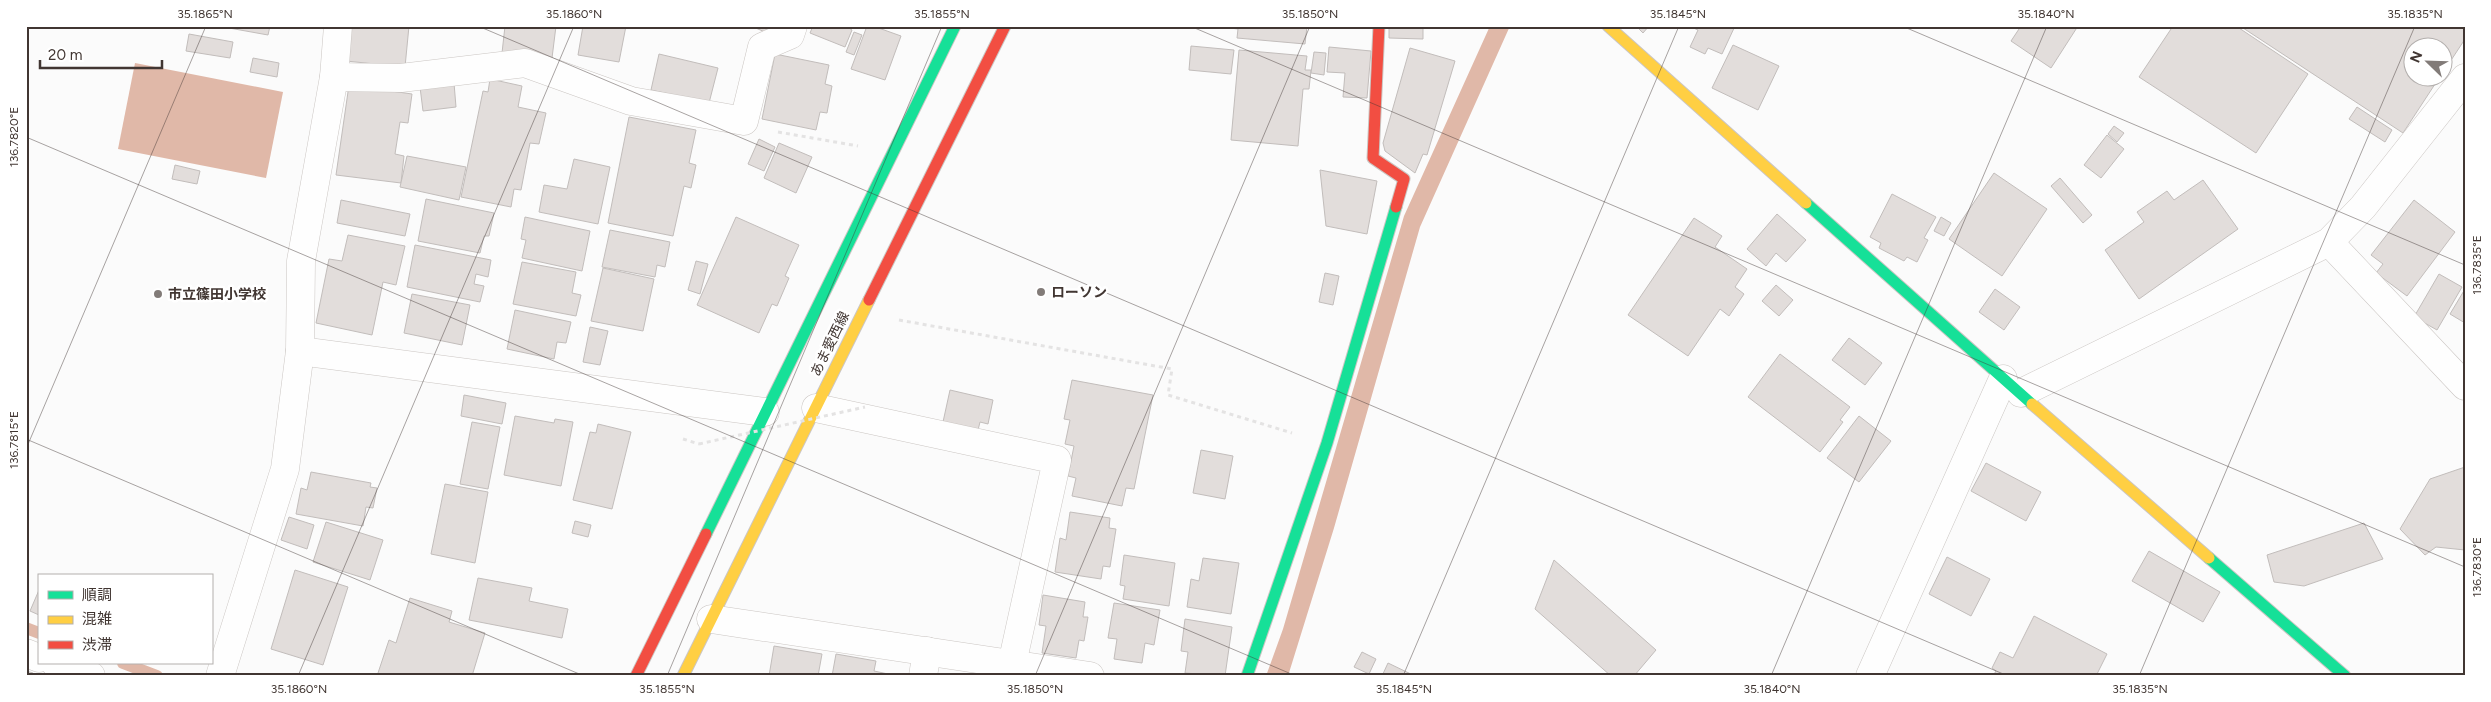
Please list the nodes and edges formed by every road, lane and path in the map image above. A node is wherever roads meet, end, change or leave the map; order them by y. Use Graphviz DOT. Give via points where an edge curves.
graph roads {
  1 [pos="338,26"];
  2 [pos="793,26"];
  3 [pos="955,26"];
  4 [pos="1005,26"];
  5 [pos="1379,26"];
  6 [pos="1608,26"];
  7 [pos="334,76"];
  8 [pos="2465,78"];
  9 [pos="744,121"];
  10 [pos="893,152"];
  11 [pos="2329,242"];
  12 [pos="862,314"];
  13 [pos="300,350"];
  14 [pos="2012,386"];
  15 [pos="2465,386"];
  16 [pos="865,407"];
  17 [pos="816,408"];
  18 [pos="765,412"];
  19 [pos="1327,443"];
  20 [pos="700,444"];
  21 [pos="710,619"];
  22 [pos="26,653"];
  23 [pos="38,658"];
  24 [pos="58,664"];
  25 [pos="925,664"];
  26 [pos="1012,664"];
  27 [pos="91,676"];
  28 [pos="220,676"];
  29 [pos="636,676"];
  30 [pos="684,676"];
  31 [pos="1090,676"];
  32 [pos="1247,676"];
  33 [pos="1870,676"];
  34 [pos="2346,676"];
  1 -- 7 [label="street"];
  2 -- 9 [label="street" via="790,35 762,47"];
  3 -- 10 [label="street, あま愛西線"];
  4 -- 12 [label="street, あま愛西線"];
  5 -- 19 [label="street" via="1372,158 1404,179"];
  6 -- 14 [label="street"];
  7 -- 9 [label="street" via="401,78 525,63 631,101"];
  7 -- 13 [label="street" via="301,261"];
  8 -- 11 [label="street" via="2363,207"];
  9 -- 10 [label="path" via="752,127"];
  10 -- 18 [label="street, あま愛西線"];
  11 -- 14 [label="street"];
  11 -- 15 [label="street"];
  12 -- 17 [label="street, あま愛西線"];
  12 -- 19 [label="path" via="1172,369 1168,395"];
  13 -- 18 [label="street"];
  13 -- 28 [label="street" via="285,469"];
  14 -- 33 [label="street"];
  14 -- 34 [label="street"];
  16 -- 20 [label="path, bridge"];
  17 -- 21 [label="street, あま愛西線"];
  17 -- 26 [label="street" via="1057,460"];
  18 -- 29 [label="street, あま愛西線"];
  19 -- 32 [label="street"];
  21 -- 25 [label="street"];
  21 -- 30 [label="street, あま愛西線"];
  22 -- 23 [label="street"];
  24 -- 27 [label="street"];
  25 -- 26 [label="street"];
  26 -- 31 [label="street"];
}
